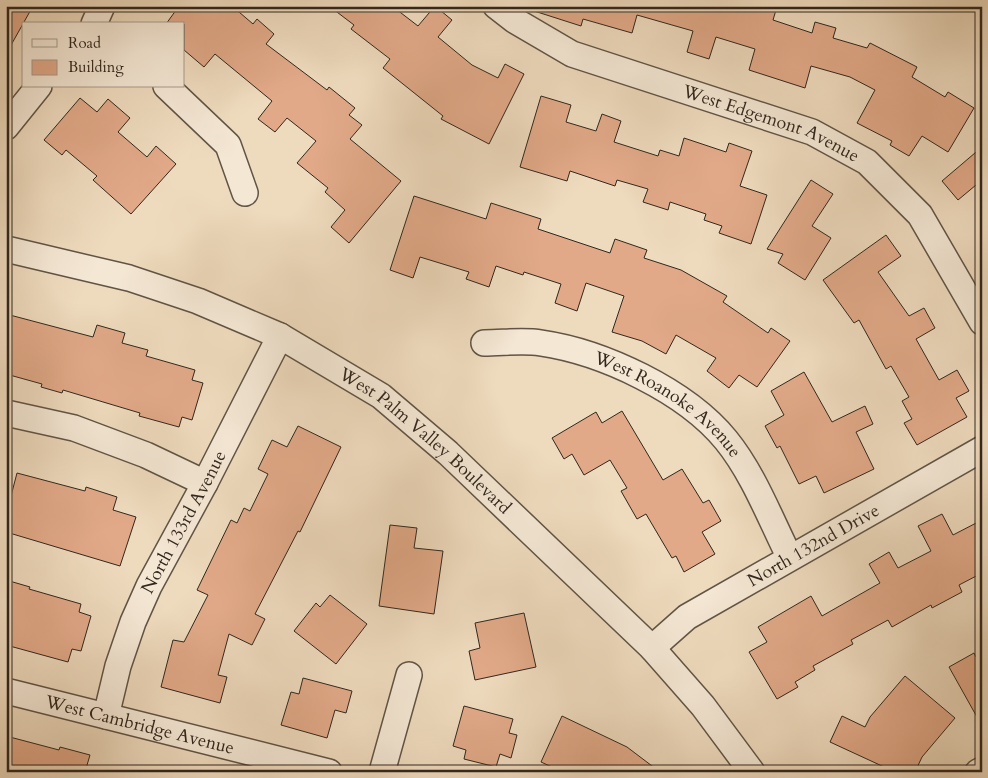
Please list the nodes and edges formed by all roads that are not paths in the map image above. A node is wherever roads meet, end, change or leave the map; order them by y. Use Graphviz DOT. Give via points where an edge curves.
graph roads {
  1 [pos="496,6"];
  2 [pos="37,88"];
  3 [pos="168,88"];
  4 [pos="6,126"];
  5 [pos="245,193"];
  6 [pos="6,249"];
  7 [pos="982,322"];
  8 [pos="280,336"];
  9 [pos="484,342"];
  10 [pos="6,413"];
  11 [pos="982,449"];
  12 [pos="205,484"];
  13 [pos="789,556"];
  14 [pos="652,648"];
  15 [pos="409,675"];
  16 [pos="6,692"];
  17 [pos="106,716"];
  18 [pos="330,772"];
  19 [pos="382,772"];
  20 [pos="752,772"];
  1 -- 7 [label="street, West Edgemont Avenue" via="572,54 812,132 867,162 920,215"];
  2 -- 4 [label="street"];
  3 -- 5 [label="street" via="228,145"];
  6 -- 8 [label="street, West Palm Valley Boulevard" via="129,278 198,301"];
  8 -- 12 [label="street, North 133rd Avenue"];
  8 -- 14 [label="street, West Palm Valley Boulevard" via="381,396 448,453"];
  9 -- 13 [label="street, West Roanoke Avenue" via="541,342 598,357 650,380 693,408 726,440"];
  10 -- 12 [label="street" via="74,428 146,455"];
  11 -- 13 [label="street, North 132nd Drive"];
  12 -- 17 [label="street, North 133rd Avenue" via="133,622"];
  13 -- 14 [label="street, North 132nd Drive" via="687,617"];
  14 -- 20 [label="street, West Palm Valley Boulevard" via="703,706"];
  15 -- 19 [label="street"];
  16 -- 17 [label="street, West Cambridge Avenue"];
  17 -- 18 [label="street, West Cambridge Avenue"];
}
